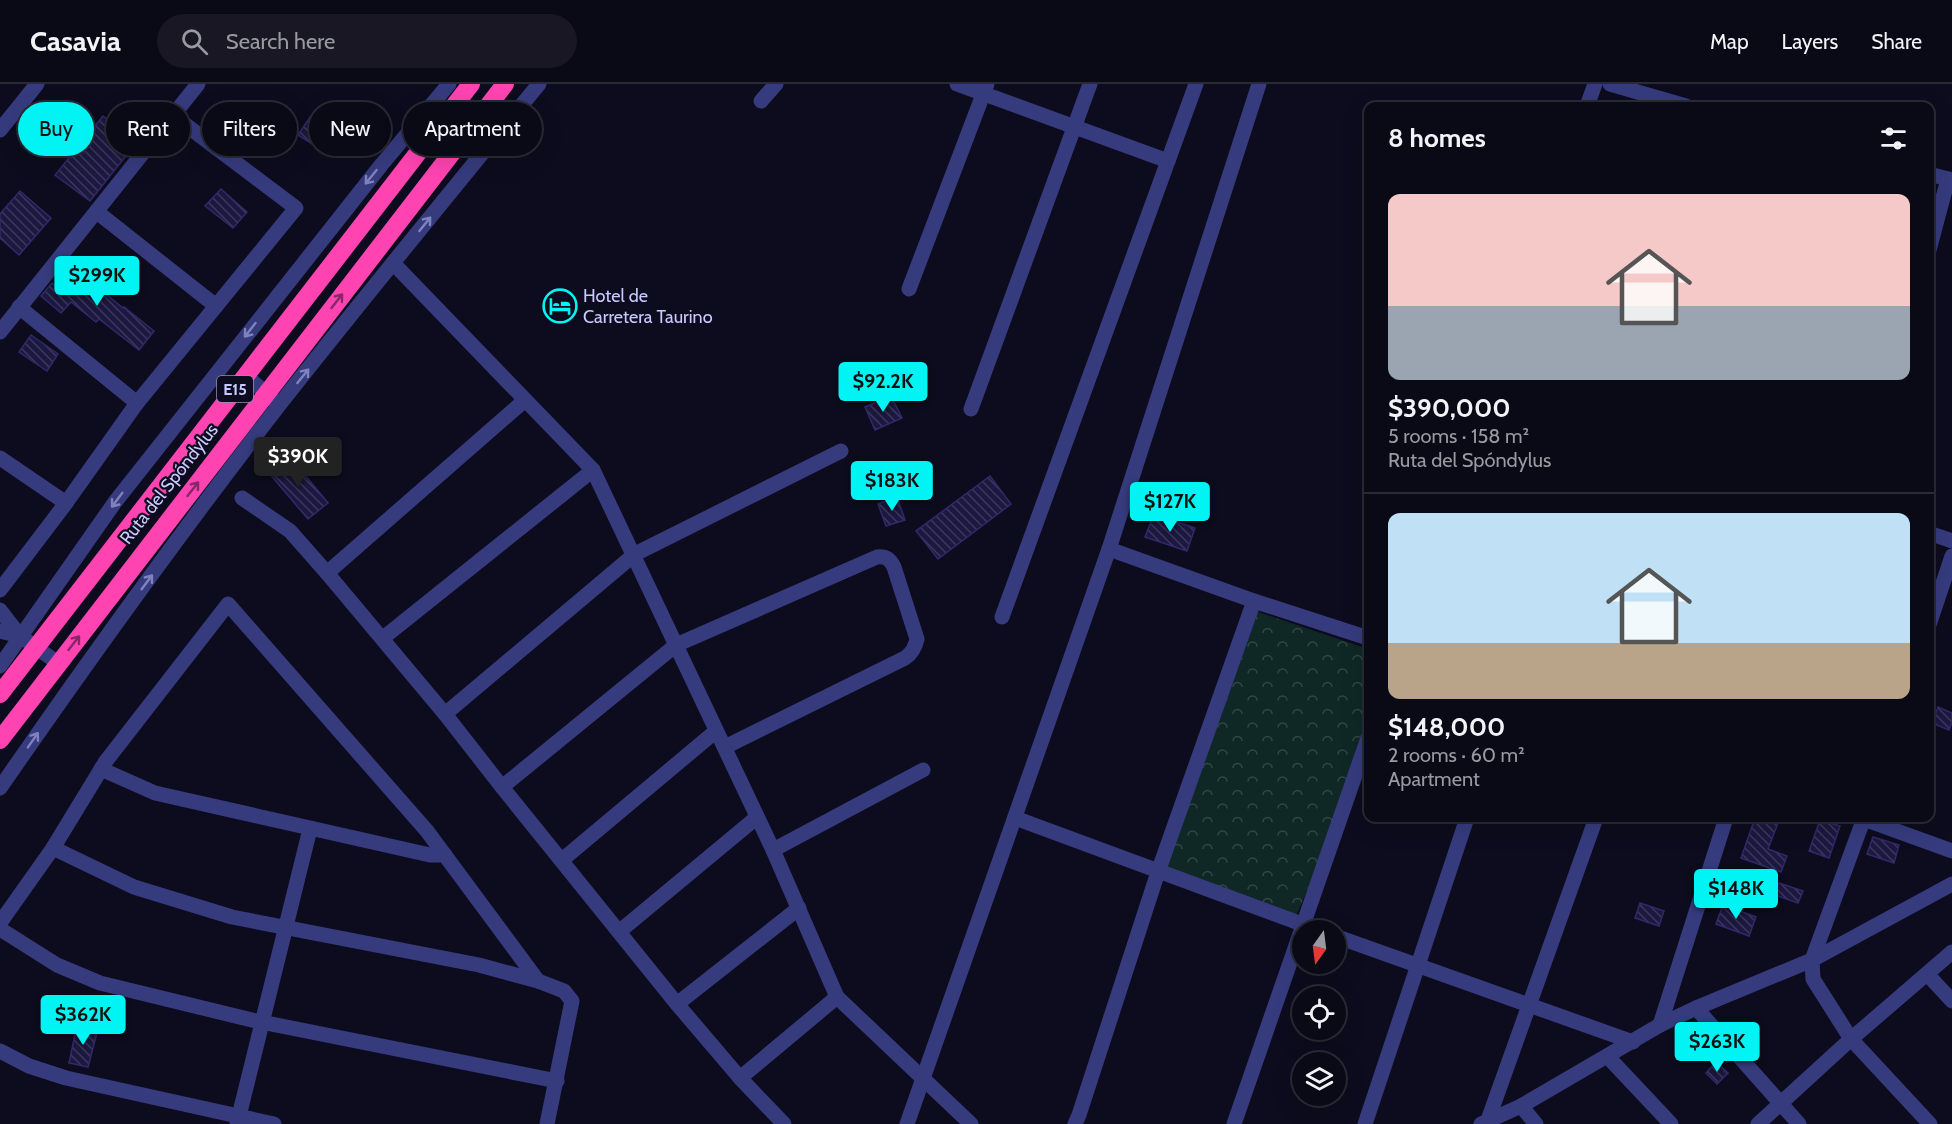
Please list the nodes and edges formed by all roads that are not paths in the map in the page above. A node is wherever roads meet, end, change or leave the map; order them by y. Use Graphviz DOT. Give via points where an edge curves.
graph roads {
  1 [pos="37,84"];
  2 [pos="198,84"];
  3 [pos="449,84"];
  4 [pos="471,84"];
  5 [pos="505,84"];
  6 [pos="539,84"];
  7 [pos="776,84"];
  8 [pos="957,84"];
  9 [pos="1090,84"];
  10 [pos="1196,84"];
  11 [pos="1259,84"];
  12 [pos="1595,84"];
  13 [pos="1610,84"];
  14 [pos="985,89"];
  15 [pos="761,101"];
  16 [pos="184,102"];
  17 [pos="1588,102"];
  18 [pos="1672,102"];
  19 [pos="1074,126"];
  20 [pos="190,128"];
  21 [pos="0,130"];
  22 [pos="142,156"];
  23 [pos="1168,161"];
  24 [pos="1934,175"];
  25 [pos="1950,180"];
  26 [pos="97,212"];
  27 [pos="1934,233"];
  28 [pos="393,262"];
  29 [pos="909,289"];
  30 [pos="216,306"];
  31 [pos="19,307"];
  32 [pos="2,324"];
  33 [pos="245,375"];
  34 [pos="266,393"];
  35 [pos="525,400"];
  36 [pos="137,403"];
  37 [pos="280,405"];
  38 [pos="971,408"];
  39 [pos="841,451"];
  40 [pos="0,458"];
  41 [pos="593,470"];
  42 [pos="242,498"];
  43 [pos="66,503"];
  44 [pos="1934,534"];
  45 [pos="1952,541"];
  46 [pos="1109,549"];
  47 [pos="635,555"];
  48 [pos="1952,556"];
  49 [pos="327,573"];
  50 [pos="0,590"];
  51 [pos="1254,601"];
  52 [pos="0,610"];
  53 [pos="1934,610"];
  54 [pos="1002,617"];
  55 [pos="0,630"];
  56 [pos="20,636"];
  57 [pos="1364,637"];
  58 [pos="383,638"];
  59 [pos="676,645"];
  60 [pos="36,647"];
  61 [pos="58,663"];
  62 [pos="0,666"];
  63 [pos="0,694"];
  64 [pos="445,714"];
  65 [pos="716,730"];
  66 [pos="0,740"];
  67 [pos="725,747"];
  68 [pos="1364,749"];
  69 [pos="101,769"];
  70 [pos="923,770"];
  71 [pos="502,787"];
  72 [pos="0,788"];
  73 [pos="756,818"];
  74 [pos="1015,818"];
  75 [pos="1466,822"];
  76 [pos="1595,822"];
  77 [pos="1725,822"];
  78 [pos="1862,822"];
  79 [pos="1874,822"];
  80 [pos="310,829"];
  81 [pos="53,848"];
  82 [pos="773,850"];
  83 [pos="1952,851"];
  84 [pos="445,855"];
  85 [pos="562,860"];
  86 [pos="1158,872"];
  87 [pos="1952,884"];
  88 [pos="799,908"];
  89 [pos="1292,920"];
  90 [pos="1304,920"];
  91 [pos="0,923"];
  92 [pos="286,927"];
  93 [pos="0,929"];
  94 [pos="620,931"];
  95 [pos="1346,940"];
  96 [pos="1952,952"];
  97 [pos="1292,956"];
  98 [pos="1812,960"];
  99 [pos="1417,966"];
  100 [pos="1928,975"];
  101 [pos="538,981"];
  102 [pos="837,997"];
  103 [pos="1952,1001"];
  104 [pos="677,1004"];
  105 [pos="1529,1005"];
  106 [pos="1696,1008"];
  107 [pos="262,1022"];
  108 [pos="1660,1025"];
  109 [pos="1851,1039"];
  110 [pos="1633,1042"];
  111 [pos="0,1051"];
  112 [pos="1608,1057"];
  113 [pos="740,1078"];
  114 [pos="923,1079"];
  115 [pos="556,1081"];
  116 [pos="1781,1103"];
  117 [pos="1521,1106"];
  118 [pos="238,1120"];
  119 [pos="1484,1122"];
  120 [pos="274,1124"];
  121 [pos="547,1124"];
  122 [pos="783,1124"];
  123 [pos="907,1124"];
  124 [pos="971,1124"];
  125 [pos="1075,1124"];
  126 [pos="1234,1124"];
  127 [pos="1365,1124"];
  128 [pos="1536,1124"];
  129 [pos="1671,1124"];
  130 [pos="1758,1124"];
  131 [pos="1799,1124"];
  132 [pos="1930,1124"];
  1 -- 21 [label="street"];
  2 -- 16 [label="street"];
  3 -- 56 [label="street, one-way" via="116,502"];
  4 -- 33 [label="highway, Ruta del Spóndylus / E15"];
  34 -- 5 [label="highway, Ruta del Spóndylus / E15, one-way"];
  28 -- 6 [label="street, one-way"];
  7 -- 15 [label="street"];
  8 -- 14 [label="street"];
  9 -- 19 [label="street"];
  10 -- 23 [label="street"];
  11 -- 46 [label="street"];
  12 -- 17 [label="street"];
  13 -- 18 [label="street"];
  14 -- 19 [label="street"];
  14 -- 29 [label="street"];
  19 -- 23 [label="street"];
  19 -- 38 [label="street"];
  20 -- 30 [label="street" via="296,208"];
  22 -- 26 [label="street"];
  23 -- 54 [label="street"];
  24 -- 25 [label="street"];
  25 -- 27 [label="street"];
  26 -- 30 [label="street"];
  26 -- 31 [label="street"];
  28 -- 35 [label="street"];
  37 -- 28 [label="street, one-way"];
  30 -- 36 [label="street"];
  31 -- 32 [label="street"];
  31 -- 36 [label="street"];
  33 -- 34 [label="street"];
  33 -- 60 [label="highway, Ruta del Spóndylus / E15"];
  34 -- 37 [label="street"];
  61 -- 34 [label="highway, Ruta del Spóndylus / E15, one-way"];
  35 -- 41 [label="street"];
  35 -- 49 [label="street"];
  36 -- 43 [label="street"];
  72 -- 37 [label="street, one-way" via="83,668"];
  39 -- 47 [label="street"];
  40 -- 43 [label="street"];
  41 -- 47 [label="street"];
  41 -- 58 [label="street"];
  42 -- 49 [label="street" via="290,531"];
  43 -- 50 [label="street"];
  44 -- 45 [label="street"];
  46 -- 51 [label="street"];
  46 -- 74 [label="street"];
  47 -- 59 [label="street"];
  47 -- 64 [label="street"];
  48 -- 53 [label="street"];
  49 -- 58 [label="street"];
  51 -- 57 [label="street"];
  51 -- 86 [label="street"];
  52 -- 56 [label="street"];
  55 -- 56 [label="street"];
  56 -- 60 [label="street"];
  56 -- 62 [label="street"];
  58 -- 64 [label="street"];
  59 -- 65 [label="street"];
  59 -- 67 [label="street" via="877,557 884,556 894,567 917,639 911,653"];
  59 -- 71 [label="street"];
  60 -- 61 [label="street"];
  60 -- 63 [label="highway, Ruta del Spóndylus / E15"];
  61 -- 66 [label="highway, Ruta del Spóndylus / E15"];
  64 -- 71 [label="street"];
  65 -- 67 [label="street"];
  65 -- 85 [label="street"];
  67 -- 73 [label="street"];
  68 -- 90 [label="street"];
  69 -- 80 [label="street" via="155,793"];
  69 -- 81 [label="street"];
  69 -- 84 [label="street" via="228,604"];
  70 -- 82 [label="street"];
  71 -- 85 [label="street"];
  73 -- 82 [label="street"];
  73 -- 94 [label="street"];
  74 -- 86 [label="street"];
  74 -- 114 [label="street"];
  75 -- 99 [label="street"];
  76 -- 105 [label="street"];
  77 -- 108 [label="street"];
  78 -- 98 [label="street"];
  79 -- 83 [label="street"];
  80 -- 84 [label="street"];
  80 -- 92 [label="street"];
  81 -- 91 [label="street"];
  81 -- 92 [label="street" via="134,887 232,917"];
  82 -- 88 [label="street"];
  84 -- 101 [label="street"];
  85 -- 94 [label="street"];
  86 -- 89 [label="street"];
  86 -- 125 [label="street"];
  87 -- 98 [label="street"];
  88 -- 102 [label="street"];
  88 -- 104 [label="street"];
  92 -- 101 [label="street" via="479,965"];
  92 -- 107 [label="street"];
  93 -- 107 [label="street" via="57,965 100,983"];
  94 -- 104 [label="street"];
  95 -- 99 [label="street"];
  96 -- 100 [label="street"];
  97 -- 126 [label="street"];
  98 -- 106 [label="street"];
  98 -- 109 [label="street" via="1813,979"];
  99 -- 105 [label="street"];
  99 -- 127 [label="street"];
  100 -- 103 [label="street"];
  100 -- 109 [label="street"];
  101 -- 115 [label="street" via="564,991 572,1001"];
  102 -- 113 [label="street"];
  102 -- 114 [label="street"];
  104 -- 113 [label="street"];
  105 -- 110 [label="street"];
  105 -- 119 [label="street"];
  106 -- 108 [label="street"];
  106 -- 116 [label="street"];
  107 -- 115 [label="street"];
  107 -- 118 [label="street"];
  108 -- 110 [label="street"];
  109 -- 116 [label="street"];
  109 -- 132 [label="street"];
  110 -- 112 [label="street"];
  111 -- 118 [label="street" via="66,1078"];
  112 -- 117 [label="street"];
  112 -- 129 [label="street"];
  113 -- 122 [label="street"];
  114 -- 123 [label="street"];
  114 -- 124 [label="street"];
  115 -- 121 [label="street"];
  116 -- 130 [label="street"];
  116 -- 131 [label="street"];
  117 -- 119 [label="street"];
  117 -- 128 [label="street"];
  118 -- 120 [label="street"];
}
